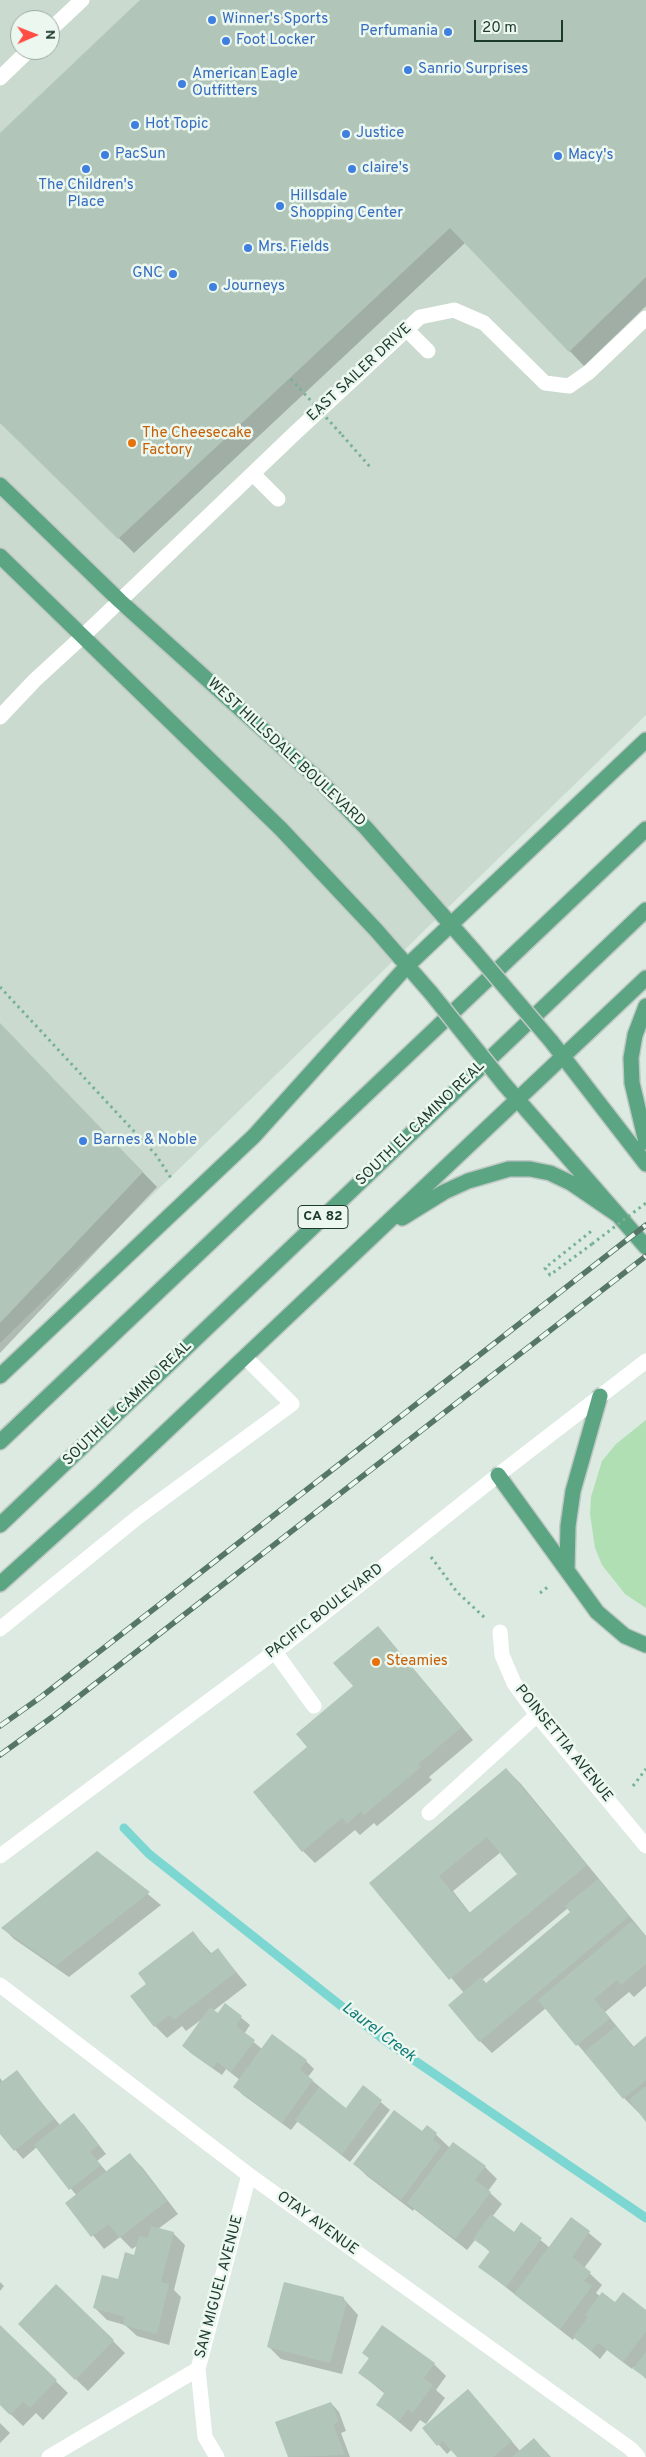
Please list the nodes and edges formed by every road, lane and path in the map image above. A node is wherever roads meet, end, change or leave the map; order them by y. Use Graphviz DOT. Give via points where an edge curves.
graph roads {
  1 [pos="82,0"];
  2 [pos="60,21"];
  3 [pos="19,60"];
  4 [pos="0,78"];
  5 [pos="646,318"];
  6 [pos="407,330"];
  7 [pos="428,351"];
  8 [pos="291,379"];
  9 [pos="371,468"];
  10 [pos="253,474"];
  11 [pos="0,485"];
  12 [pos="278,499"];
  13 [pos="0,556"];
  14 [pos="120,601"];
  15 [pos="83,636"];
  16 [pos="0,717"];
  17 [pos="646,740"];
  18 [pos="646,829"];
  19 [pos="646,910"];
  20 [pos="452,923"];
  21 [pos="408,965"];
  22 [pos="646,978"];
  23 [pos="0,987"];
  24 [pos="646,1006"];
  25 [pos="562,1057"];
  26 [pos="518,1099"];
  27 [pos="646,1142"];
  28 [pos="646,1164"];
  29 [pos="171,1178"];
  30 [pos="646,1203"];
  31 [pos="618,1214"];
  32 [pos="594,1229"];
  33 [pos="377,1232"];
  34 [pos="646,1247"];
  35 [pos="245,1357"];
  36 [pos="646,1361"];
  37 [pos="0,1376"];
  38 [pos="600,1396"];
  39 [pos="0,1442"];
  40 [pos="498,1475"];
  41 [pos="0,1525"];
  42 [pos="418,1538"];
  43 [pos="567,1570"];
  44 [pos="0,1584"];
  45 [pos="549,1586"];
  46 [pos="540,1593"];
  47 [pos="0,1629"];
  48 [pos="500,1632"];
  49 [pos="646,1645"];
  50 [pos="275,1652"];
  51 [pos="314,1706"];
  52 [pos="537,1715"];
  53 [pos="646,1769"];
  54 [pos="633,1786"];
  55 [pos="429,1813"];
  56 [pos="646,1846"];
  57 [pos="0,1856"];
  58 [pos="0,1985"];
  59 [pos="249,2175"];
  60 [pos="198,2369"];
  61 [pos="49,2457"];
  62 [pos="218,2457"];
  63 [pos="638,2457"];
  1 -- 2 [label="street"];
  3 -- 4 [label="street"];
  5 -- 6 [label="street, EAST SAILER DRIVE" via="608,365 569,386 545,383 484,323 454,310 420,318"];
  6 -- 7 [label="street"];
  6 -- 10 [label="street, EAST SAILER DRIVE"];
  8 -- 9 [label="path, bridge"];
  10 -- 12 [label="street"];
  10 -- 14 [label="street, EAST SAILER DRIVE"];
  11 -- 14 [label="main road, WEST HILLSDALE BOULEVARD"];
  13 -- 15 [label="main road"];
  14 -- 15 [label="street, EAST SAILER DRIVE"];
  14 -- 20 [label="main road, WEST HILLSDALE BOULEVARD" via="320,782"];
  15 -- 16 [label="street, EAST SAILER DRIVE"];
  15 -- 21 [label="main road" via="281,829"];
  17 -- 20 [label="main road"];
  18 -- 39 [label="main road"];
  19 -- 41 [label="main road, SOUTH EL CAMINO REAL / CA 82"];
  20 -- 21 [label="main road"];
  20 -- 25 [label="main road, WEST HILLSDALE BOULEVARD, bridge"];
  21 -- 26 [label="main road, bridge"];
  21 -- 37 [label="main road" via="254,1136"];
  22 -- 25 [label="main road"];
  23 -- 29 [label="path" via="156,1156"];
  24 -- 27 [label="main road" via="635,1035 631,1058 632,1083"];
  25 -- 26 [label="main road"];
  25 -- 28 [label="main road, WEST HILLSDALE BOULEVARD"];
  26 -- 31 [label="main road"];
  26 -- 33 [label="main road"];
  30 -- 32 [label="path, bridge" via="550,1276 545,1268"];
  31 -- 33 [label="main road" via="550,1173 509,1168 488,1173 444,1192"];
  31 -- 34 [label="main road"];
  33 -- 35 [label="main road"];
  35 -- 44 [label="main road"];
  35 -- 47 [label="street" via="292,1404 138,1517"];
  36 -- 38 [label="street, PACIFIC BOULEVARD"];
  38 -- 40 [label="street, PACIFIC BOULEVARD"];
  38 -- 43 [label="main road" via="576,1474 568,1526"];
  40 -- 42 [label="street, PACIFIC BOULEVARD"];
  40 -- 43 [label="main road"];
  42 -- 48 [label="path" via="457,1592"];
  42 -- 50 [label="street, PACIFIC BOULEVARD"];
  43 -- 49 [label="main road" via="597,1612 626,1636"];
  45 -- 46 [label="path"];
  48 -- 52 [label="street, POINSETTIA AVENUE" via="502,1655 514,1682"];
  50 -- 51 [label="street"];
  50 -- 57 [label="street, PACIFIC BOULEVARD"];
  52 -- 55 [label="street"];
  52 -- 56 [label="street, POINSETTIA AVENUE"];
  53 -- 54 [label="path"];
  58 -- 59 [label="street, OTAY AVENUE"];
  59 -- 60 [label="street, SAN MIGUEL AVENUE"];
  59 -- 63 [label="street, OTAY AVENUE"];
  60 -- 61 [label="street"];
  60 -- 62 [label="street, SAN MIGUEL AVENUE" via="206,2437"];
}
